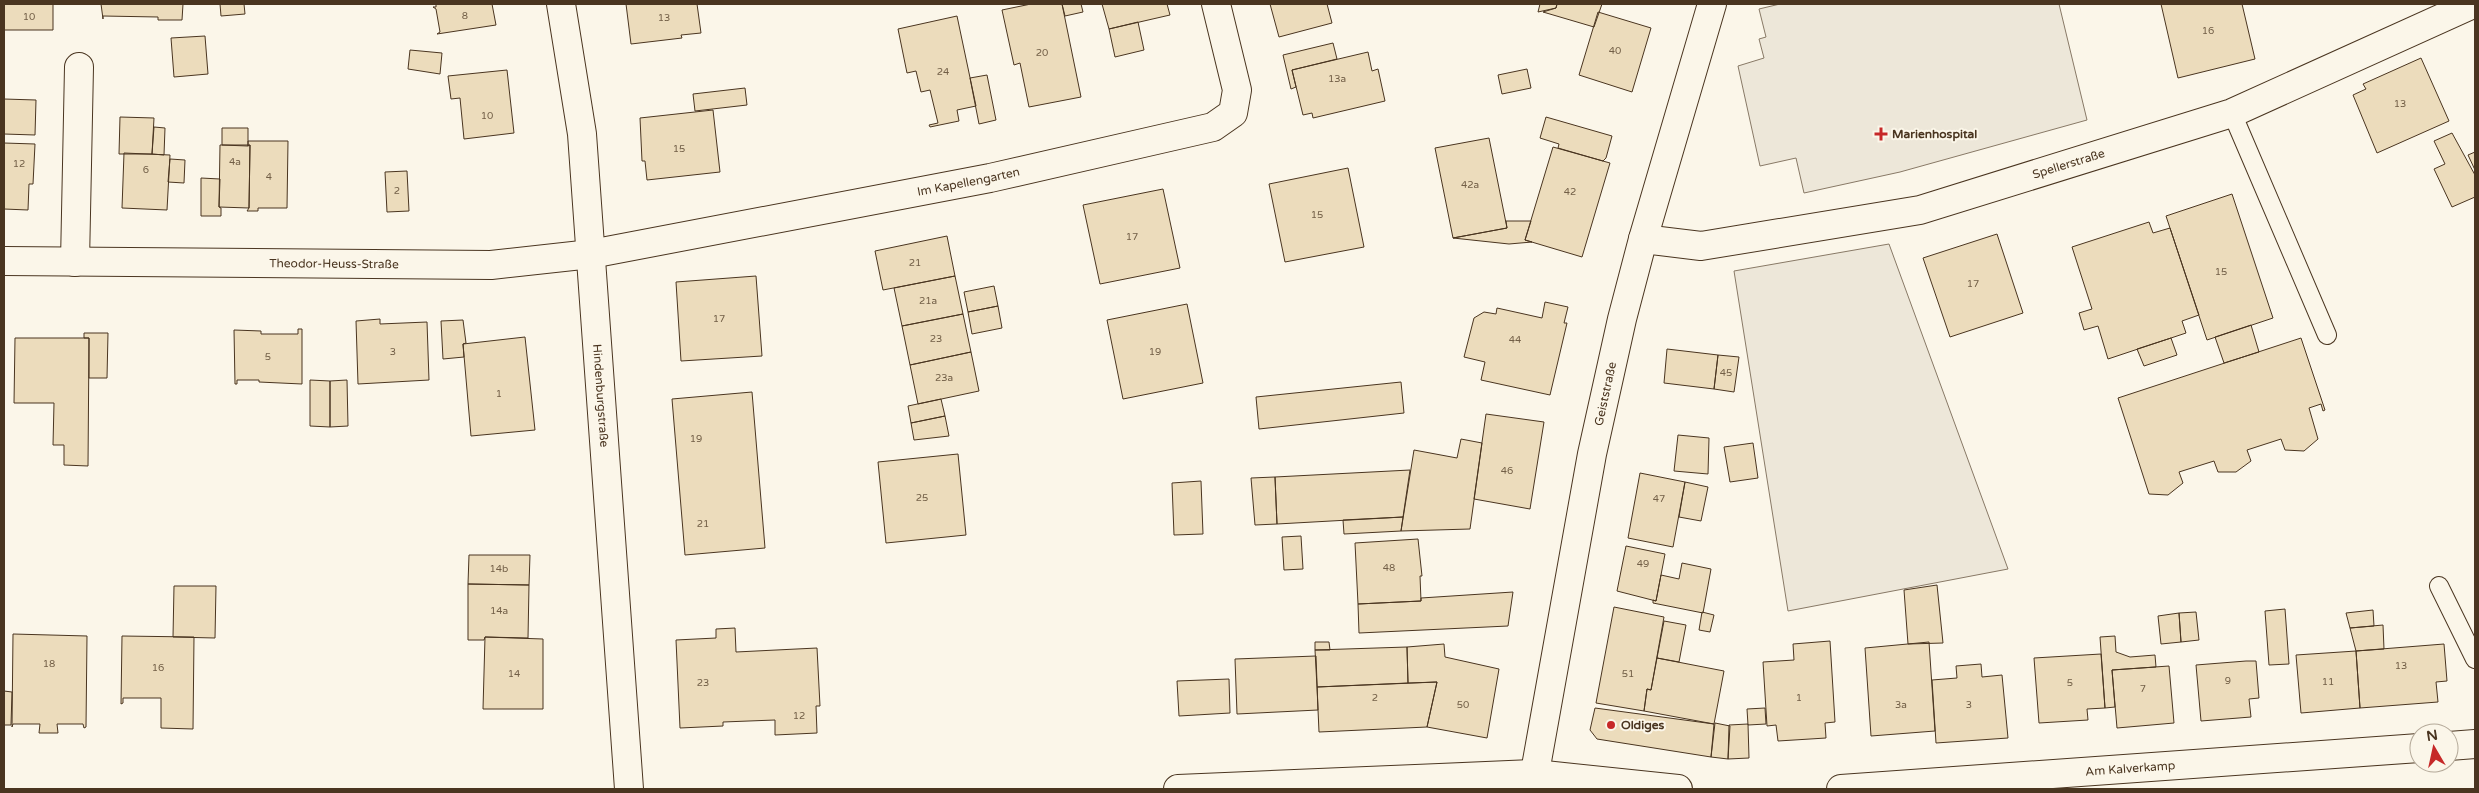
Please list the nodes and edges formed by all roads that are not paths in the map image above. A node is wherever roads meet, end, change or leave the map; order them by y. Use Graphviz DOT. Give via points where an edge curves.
graph roads {
  1 [pos="561,4"];
  2 [pos="1216,4"];
  3 [pos="1712,4"];
  4 [pos="2472,4"];
  5 [pos="79,67"];
  6 [pos="2232,113"];
  7 [pos="1643,239"];
  8 [pos="591,254"];
  9 [pos="4,261"];
  10 [pos="76,262"];
  11 [pos="2327,335"];
  12 [pos="2439,586"];
  13 [pos="2475,659"];
  14 [pos="2475,744"];
  15 [pos="2459,745"];
  16 [pos="2409,749"];
  17 [pos="1533,782"];
  18 [pos="630,789"];
  19 [pos="1178,789"];
  20 [pos="1678,789"];
  21 [pos="1841,789"];
  1 -- 8 [label="street, Hindenburgstraße" via="582,134"];
  2 -- 8 [label="street, Im Kapellengarten" via="1237,90 1233,113 1212,126 990,178"];
  3 -- 7 [label="street, Geiststraße"];
  4 -- 6 [label="street, Spellerstraße"];
  5 -- 10 [label="street"];
  6 -- 7 [label="street, Spellerstraße" via="1920,210 1701,246"];
  6 -- 11 [label="lane"];
  7 -- 17 [label="street, Geiststraße" via="1592,454"];
  8 -- 10 [label="street, Theodor-Heuss-Straße" via="491,265"];
  8 -- 18 [label="street, Hindenburgstraße"];
  9 -- 10 [label="street, Theodor-Heuss-Straße"];
  12 -- 13 [label="lane"];
  14 -- 15 [label="street"];
  16 -- 21 [label="street, Am Kalverkamp"];
  17 -- 19 [label="street"];
  17 -- 20 [label="street"];
}
